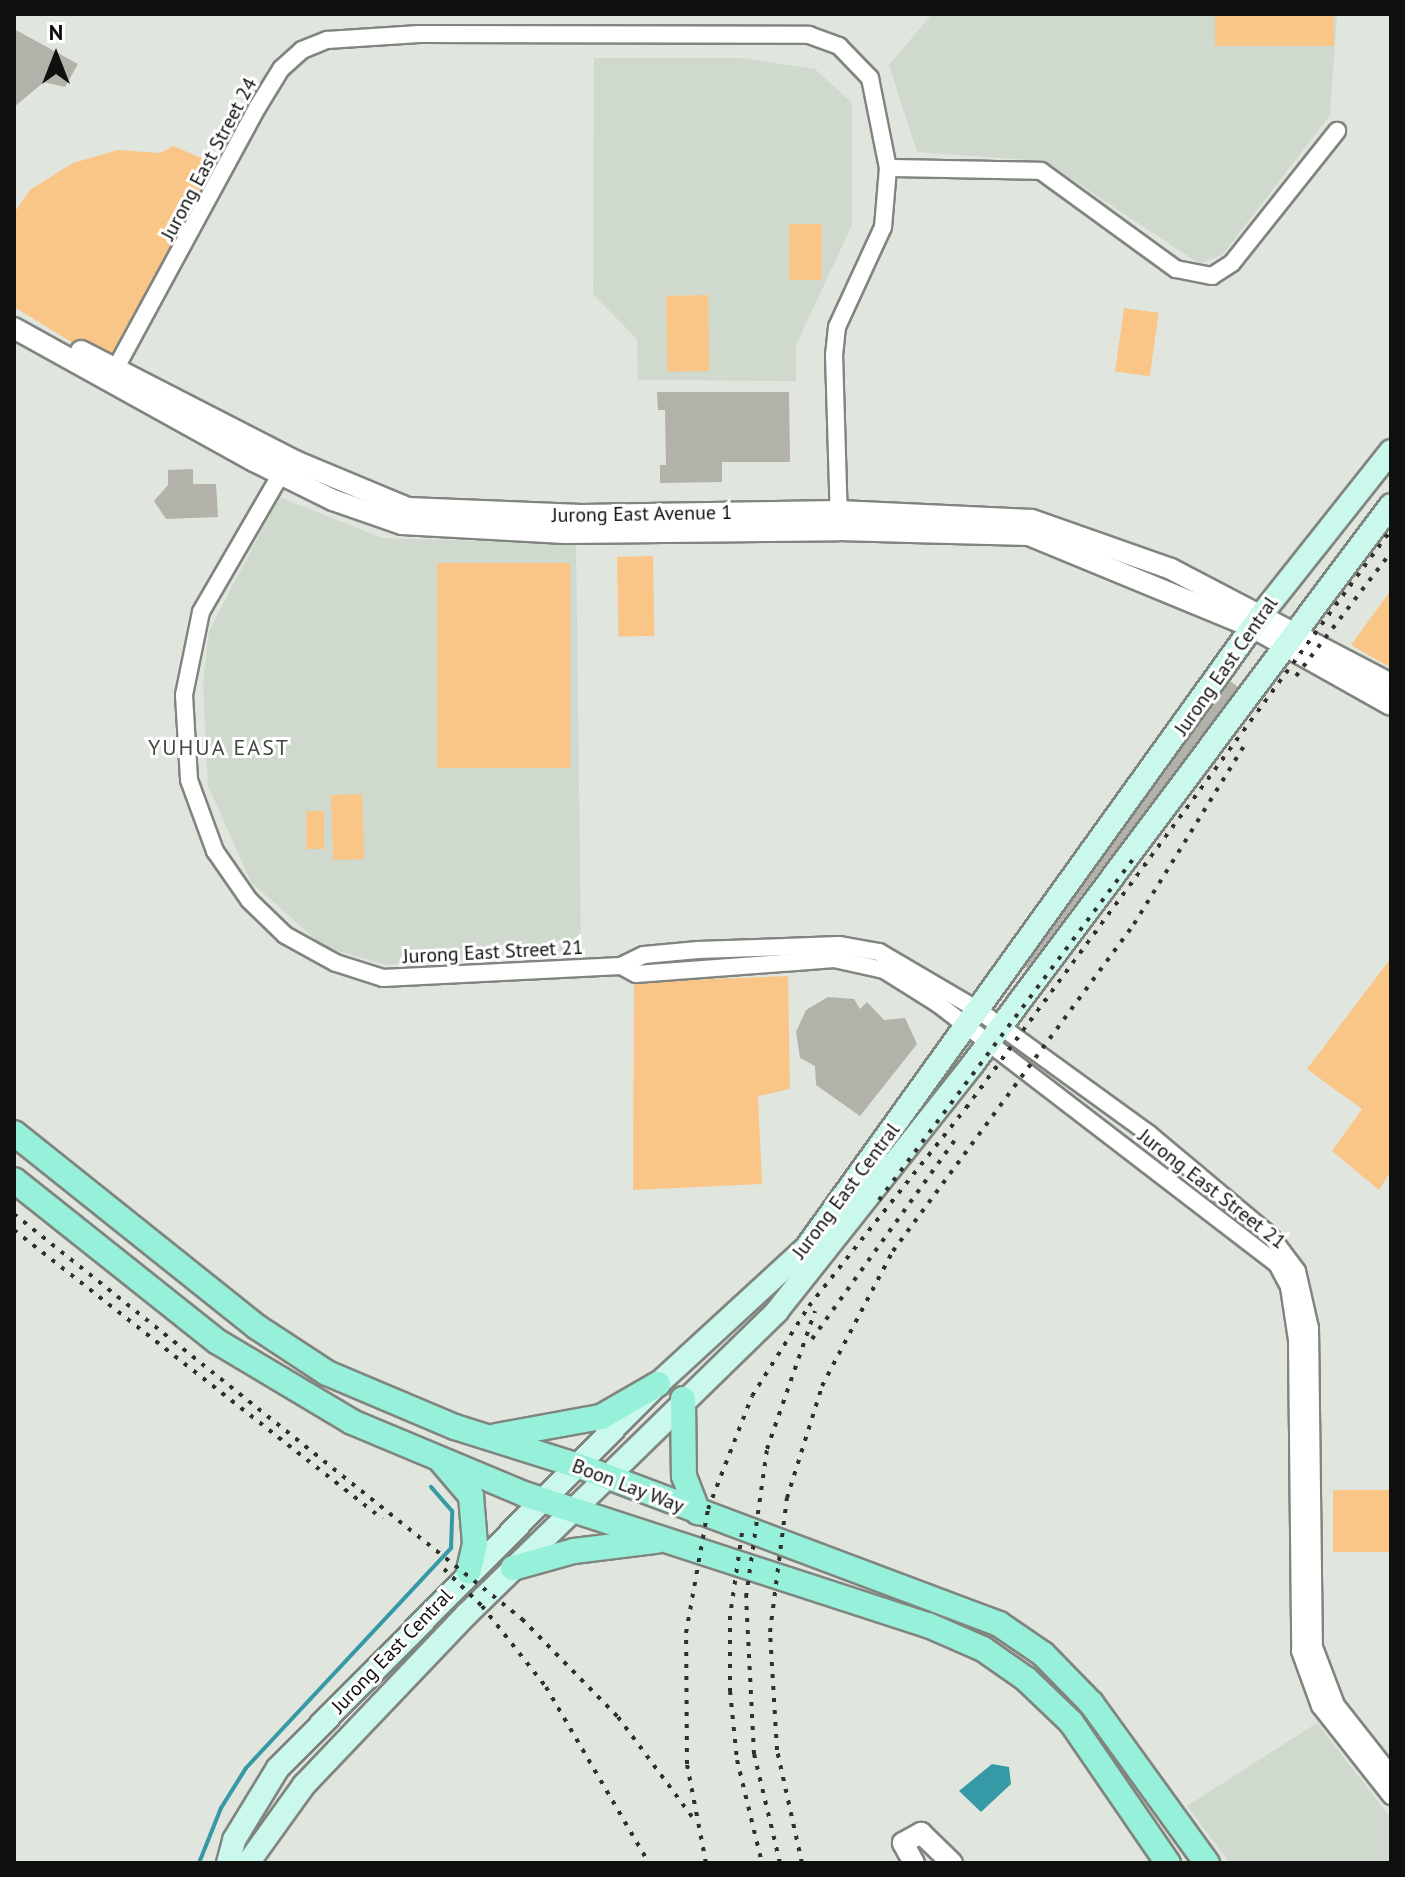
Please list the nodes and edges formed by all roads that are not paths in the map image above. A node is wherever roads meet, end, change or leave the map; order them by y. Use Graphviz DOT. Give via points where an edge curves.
graph roads {
  1 [pos="1337,131"];
  2 [pos="888,168"];
  3 [pos="14,316"];
  4 [pos="14,328"];
  5 [pos="112,375"];
  6 [pos="1391,451"];
  7 [pos="286,466"];
  8 [pos="1391,505"];
  9 [pos="839,520"];
  10 [pos="1256,621"];
  11 [pos="1288,637"];
  12 [pos="1391,684"];
  13 [pos="1391,705"];
  14 [pos="973,1018"];
  15 [pos="993,1035"];
  16 [pos="14,1133"];
  17 [pos="14,1180"];
  18 [pos="658,1384"];
  19 [pos="683,1399"];
  20 [pos="490,1437"];
  21 [pos="440,1460"];
  22 [pos="579,1466"];
  23 [pos="604,1475"];
  24 [pos="543,1500"];
  25 [pos="571,1509"];
  26 [pos="698,1512"];
  27 [pos="667,1540"];
  28 [pos="513,1568"];
  29 [pos="469,1571"];
  30 [pos="1391,1775"];
  31 [pos="1391,1796"];
  32 [pos="272,1824"];
  33 [pos="228,1863"];
  34 [pos="248,1863"];
  35 [pos="267,1863"];
  36 [pos="914,1863"];
  37 [pos="952,1863"];
  38 [pos="1168,1863"];
  39 [pos="1207,1863"];
  1 -- 2 [label="street" via="1232,263 1212,276 1176,269 1041,171"];
  2 -- 5 [label="street, Jurong East Street 24" via="870,78 839,46 809,35 565,30 327,40 302,50 281,69"];
  2 -- 9 [label="street, Jurong East Street 24" via="883,227 835,341"];
  3 -- 5 [label="street, Jurong East Avenue 1"];
  4 -- 5 [label="street, Jurong East Avenue 1"];
  5 -- 7 [label="street, Jurong East Avenue 1"];
  6 -- 10 [label="main road, Jurong East Central"];
  7 -- 9 [label="street, Jurong East Avenue 1" via="370,497 453,514"];
  7 -- 14 [label="street, Jurong East Street 21" via="201,612 184,695 189,780 215,851 240,888 285,935 383,978 621,966 636,974 854,961 895,975"];
  8 -- 11 [label="main road, Jurong East Central"];
  9 -- 10 [label="street, Jurong East Avenue 1" via="1032,520 1134,553"];
  10 -- 11 [label="street, Jurong East Avenue 1"];
  10 -- 14 [label="main road, Jurong East Central"];
  11 -- 12 [label="street"];
  11 -- 13 [label="street"];
  11 -- 15 [label="main road, Jurong East Central"];
  14 -- 15 [label="street, Jurong East Street 21"];
  14 -- 18 [label="main road, Jurong East Central" via="806,1248"];
  15 -- 19 [label="main road, Jurong East Central" via="777,1311"];
  15 -- 30 [label="street, Jurong East Street 21" via="1149,1134 1288,1253 1307,1300 1310,1328 1314,1647 1336,1705"];
  15 -- 31 [label="street, Jurong East Street 21" via="1281,1270 1297,1340 1300,1651 1320,1706"];
  16 -- 20 [label="main road, Boon Lay Way" via="257,1327 327,1373"];
  17 -- 21 [label="main road, Boon Lay Way" via="218,1342 352,1422"];
  18 -- 20 [label="main road" via="601,1417"];
  18 -- 22 [label="main road, Jurong East Central"];
  19 -- 23 [label="main road, Jurong East Central"];
  19 -- 26 [label="main road" via="684,1476"];
  20 -- 22 [label="main road, Boon Lay Way"];
  21 -- 24 [label="main road, Boon Lay Way"];
  21 -- 29 [label="main road" via="471,1496 475,1544"];
  22 -- 23 [label="main road, Boon Lay Way"];
  22 -- 24 [label="main road, Jurong East Central"];
  23 -- 25 [label="main road, Jurong East Central"];
  23 -- 26 [label="main road, Boon Lay Way"];
  24 -- 25 [label="main road, Boon Lay Way"];
  24 -- 29 [label="main road, Jurong East Central"];
  25 -- 27 [label="main road, Boon Lay Way"];
  25 -- 28 [label="main road, Jurong East Central"];
  26 -- 39 [label="main road, Boon Lay Way" via="956,1604 1020,1638 1091,1703"];
  27 -- 28 [label="main road" via="574,1551"];
  27 -- 38 [label="main road, Boon Lay Way" via="928,1625 983,1649 1026,1679 1071,1722"];
  28 -- 32 [label="main road, Jurong East Central"];
  29 -- 33 [label="main road, Jurong East Central" via="278,1768 234,1840"];
  32 -- 34 [label="main road, Jurong East Central"];
  32 -- 35 [label="main road"];
  36 -- 37 [label="street" via="903,1843 921,1833"];
}
